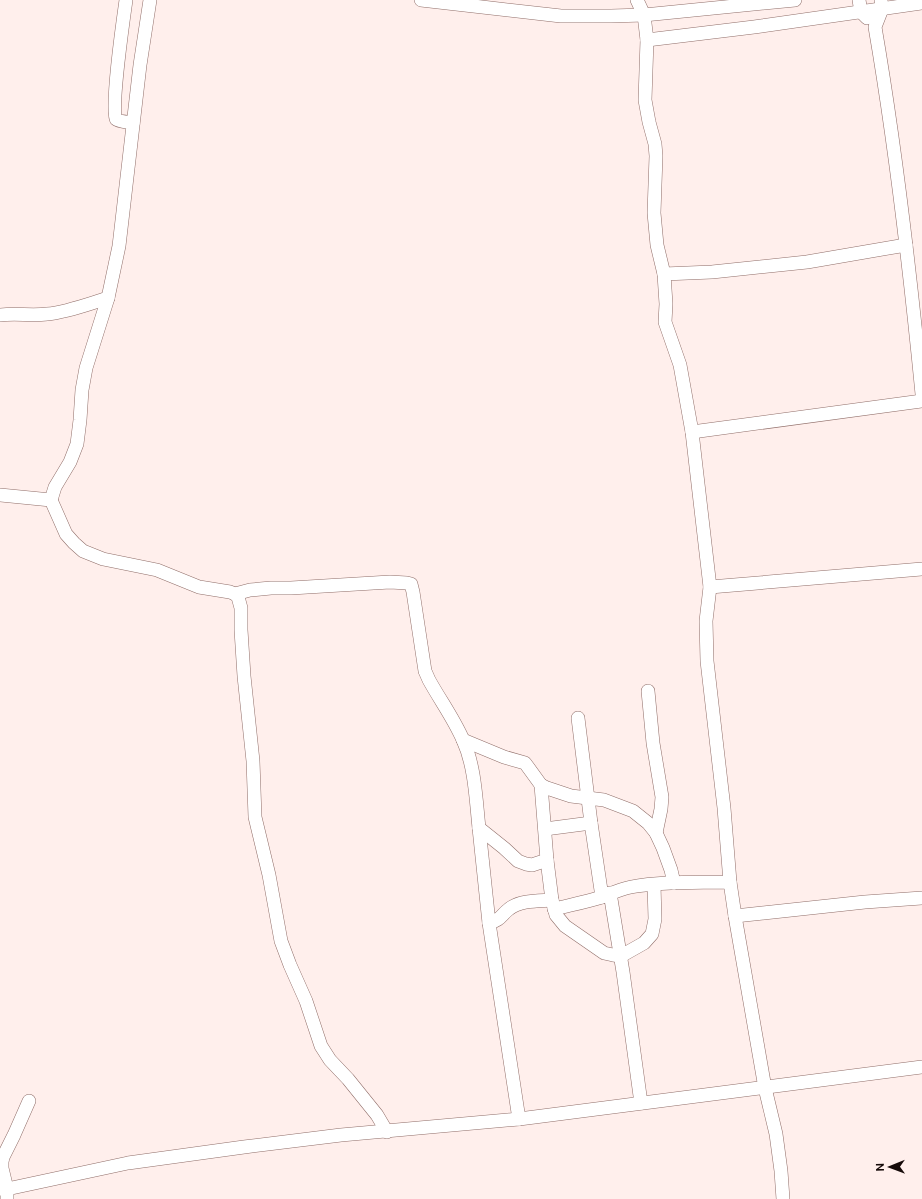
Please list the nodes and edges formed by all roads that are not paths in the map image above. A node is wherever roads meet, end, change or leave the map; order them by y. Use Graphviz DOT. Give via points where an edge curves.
graph roads {
  1 [pos="126,0"];
  2 [pos="150,0"];
  3 [pos="421,0"];
  4 [pos="637,0"];
  5 [pos="795,0"];
  6 [pos="922,3"];
  7 [pos="881,5"];
  8 [pos="860,6"];
  9 [pos="644,15"];
  10 [pos="875,27"];
  11 [pos="647,40"];
  12 [pos="118,64"];
  13 [pos="140,65"];
  14 [pos="133,123"];
  15 [pos="906,245"];
  16 [pos="664,274"];
  17 [pos="108,298"];
  18 [pos="0,316"];
  19 [pos="922,394"];
  20 [pos="922,401"];
  21 [pos="692,432"];
  22 [pos="0,495"];
  23 [pos="51,500"];
  24 [pos="922,569"];
  25 [pos="710,587"];
  26 [pos="235,594"];
  27 [pos="648,691"];
  28 [pos="578,718"];
  29 [pos="463,740"];
  30 [pos="541,785"];
  31 [pos="589,799"];
  32 [pos="591,823"];
  33 [pos="479,828"];
  34 [pos="545,828"];
  35 [pos="656,833"];
  36 [pos="547,860"];
  37 [pos="730,882"];
  38 [pos="674,883"];
  39 [pos="654,885"];
  40 [pos="606,895"];
  41 [pos="922,898"];
  42 [pos="553,905"];
  43 [pos="735,916"];
  44 [pos="489,923"];
  45 [pos="621,956"];
  46 [pos="922,1067"];
  47 [pos="765,1088"];
  48 [pos="29,1101"];
  49 [pos="641,1103"];
  50 [pos="519,1119"];
  51 [pos="387,1132"];
  52 [pos="4,1192"];
  53 [pos="783,1199"];
  1 -- 12 [label="street"];
  2 -- 13 [label="street"];
  3 -- 9 [label="street" via="561,16"];
  4 -- 9 [label="street"];
  5 -- 9 [label="street"];
  6 -- 7 [label="street"];
  7 -- 8 [label="street"];
  7 -- 10 [label="street"];
  8 -- 10 [label="street"];
  8 -- 11 [label="street" via="754,27"];
  9 -- 11 [label="street"];
  10 -- 15 [label="street" via="894,145"];
  11 -- 16 [label="street" via="645,100 655,144 654,219"];
  12 -- 13 [label="street"];
  12 -- 14 [label="street" via="115,118"];
  13 -- 14 [label="street"];
  14 -- 17 [label="street" via="119,246"];
  15 -- 16 [label="street" via="807,262 712,272"];
  15 -- 19 [label="street"];
  16 -- 21 [label="street" via="666,322 680,365"];
  17 -- 18 [label="street" via="56,313"];
  17 -- 23 [label="street" via="86,368 77,444"];
  20 -- 21 [label="street"];
  21 -- 25 [label="street"];
  22 -- 23 [label="street"];
  23 -- 26 [label="street" via="66,534 83,550 103,559 157,570 199,587"];
  24 -- 25 [label="street"];
  25 -- 37 [label="street" via="706,621 707,661"];
  26 -- 29 [label="street" via="271,588 390,582 411,584 425,671"];
  26 -- 51 [label="street" via="240,600 241,608 244,676 253,760 254,817 269,875 281,941 306,1001 321,1046 377,1115"];
  27 -- 35 [label="street" via="662,797"];
  28 -- 31 [label="street"];
  29 -- 30 [label="street" via="525,764"];
  29 -- 33 [label="street" via="476,793"];
  30 -- 31 [label="street" via="556,792"];
  30 -- 34 [label="street"];
  31 -- 32 [label="street"];
  31 -- 35 [label="street" via="604,800 633,811"];
  32 -- 34 [label="street"];
  32 -- 40 [label="street"];
  33 -- 36 [label="street" via="518,861 532,865"];
  33 -- 44 [label="street"];
  34 -- 36 [label="street"];
  35 -- 38 [label="street" via="672,870"];
  36 -- 42 [label="street"];
  37 -- 38 [label="street"];
  37 -- 43 [label="street"];
  38 -- 39 [label="street"];
  39 -- 40 [label="street" via="631,887"];
  39 -- 45 [label="street" via="655,919 652,934 644,943"];
  40 -- 42 [label="street" via="574,905"];
  40 -- 45 [label="street"];
  41 -- 43 [label="street"];
  42 -- 44 [label="street" via="530,902 515,906 496,921"];
  42 -- 45 [label="street" via="559,920 565,926 604,953"];
  43 -- 47 [label="street"];
  44 -- 50 [label="street"];
  45 -- 49 [label="street"];
  46 -- 47 [label="street"];
  47 -- 49 [label="street"];
  47 -- 53 [label="street" via="776,1134"];
  48 -- 52 [label="street" via="3,1157"];
  49 -- 50 [label="street"];
  50 -- 51 [label="street"];
  51 -- 52 [label="street" via="244,1146 128,1163"];
}
